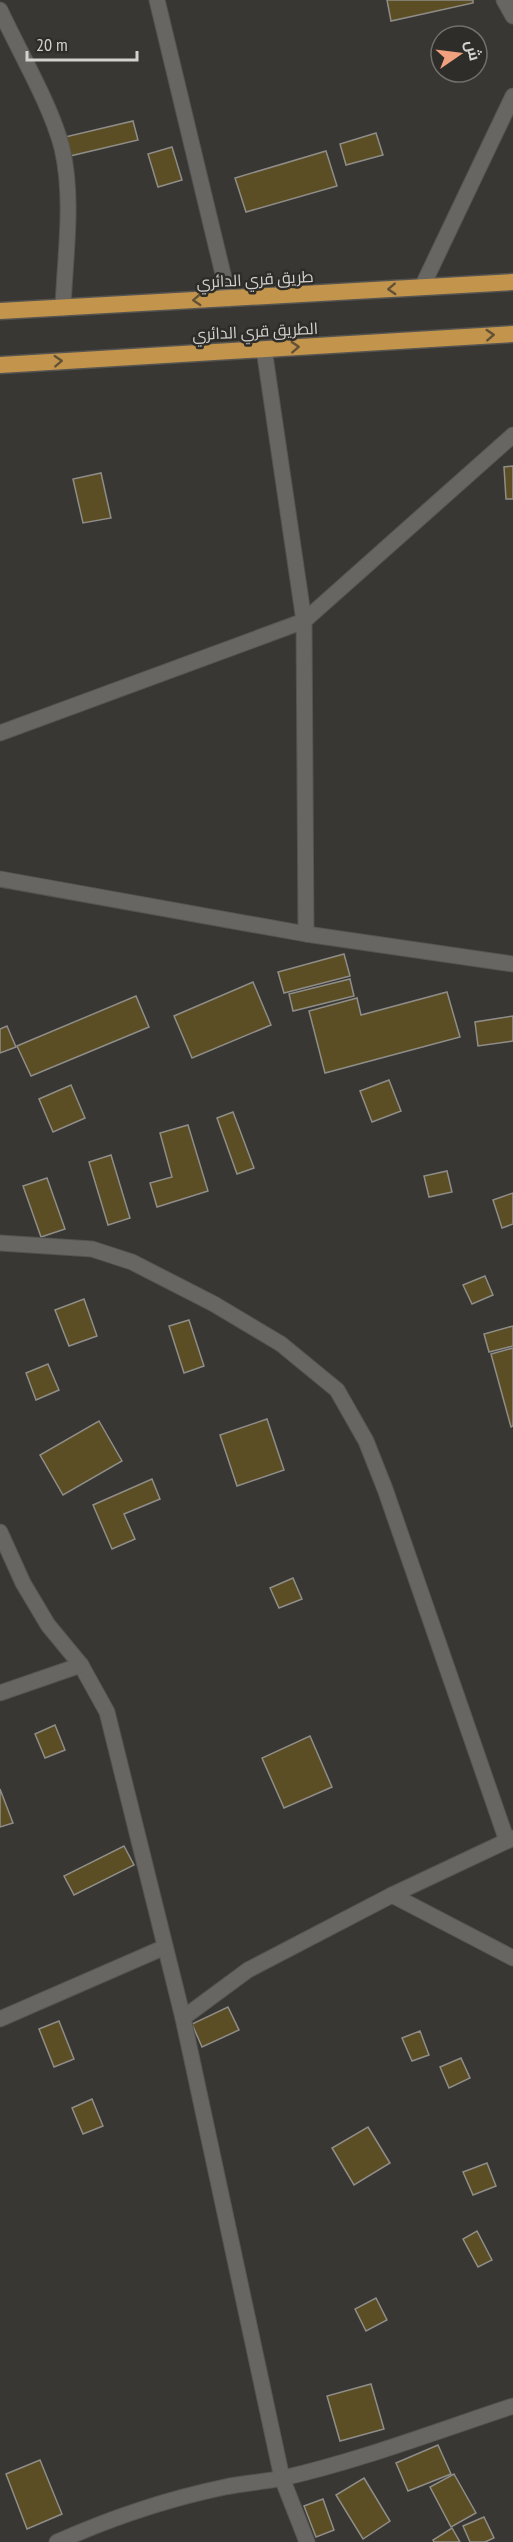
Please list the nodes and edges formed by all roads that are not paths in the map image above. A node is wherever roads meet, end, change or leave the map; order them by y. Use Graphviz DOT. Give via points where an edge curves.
graph roads {
  1 [pos="504,0"];
  2 [pos="159,2"];
  3 [pos="0,10"];
  4 [pos="513,16"];
  5 [pos="513,96"];
  6 [pos="513,282"];
  7 [pos="422,287"];
  8 [pos="229,299"];
  9 [pos="63,308"];
  10 [pos="0,311"];
  11 [pos="513,334"];
  12 [pos="264,349"];
  13 [pos="0,364"];
  14 [pos="513,435"];
  15 [pos="304,621"];
  16 [pos="0,733"];
  17 [pos="0,879"];
  18 [pos="306,934"];
  19 [pos="513,964"];
  20 [pos="0,1243"];
  21 [pos="0,1532"];
  22 [pos="81,1665"];
  23 [pos="0,1693"];
  24 [pos="510,1839"];
  25 [pos="392,1895"];
  26 [pos="165,1947"];
  27 [pos="513,1958"];
  28 [pos="183,2018"];
  29 [pos="0,2019"];
  30 [pos="513,2406"];
  31 [pos="282,2478"];
  32 [pos="57,2542"];
  33 [pos="307,2542"];
  1 -- 4 [label="street"];
  2 -- 8 [label="street"];
  3 -- 9 [label="street" via="62,148 68,190"];
  5 -- 7 [label="street"];
  6 -- 7 [label="highway, طريق قري الدائري"];
  7 -- 8 [label="highway, طريق قري الدائري, one-way"];
  8 -- 9 [label="highway, طريق قري الدائري, one-way"];
  9 -- 10 [label="highway, طريق قري الدائري"];
  12 -- 11 [label="highway, الطريق قري الدائري, one-way"];
  13 -- 12 [label="highway, الطريق قري الدائري, one-way"];
  12 -- 15 [label="street"];
  14 -- 15 [label="street"];
  15 -- 16 [label="street"];
  15 -- 18 [label="street"];
  17 -- 18 [label="street"];
  18 -- 19 [label="street"];
  20 -- 24 [label="street" via="92,1249 132,1262 281,1344 337,1390 366,1441 385,1488"];
  21 -- 22 [label="street" via="48,1625"];
  22 -- 23 [label="street"];
  22 -- 26 [label="street" via="107,1712"];
  24 -- 25 [label="street"];
  25 -- 27 [label="street"];
  25 -- 28 [label="street" via="248,1970"];
  26 -- 28 [label="street"];
  26 -- 29 [label="street"];
  28 -- 31 [label="street"];
  30 -- 31 [label="street" via="378,2453"];
  31 -- 32 [label="street" via="160,2503"];
  31 -- 33 [label="street"];
}
